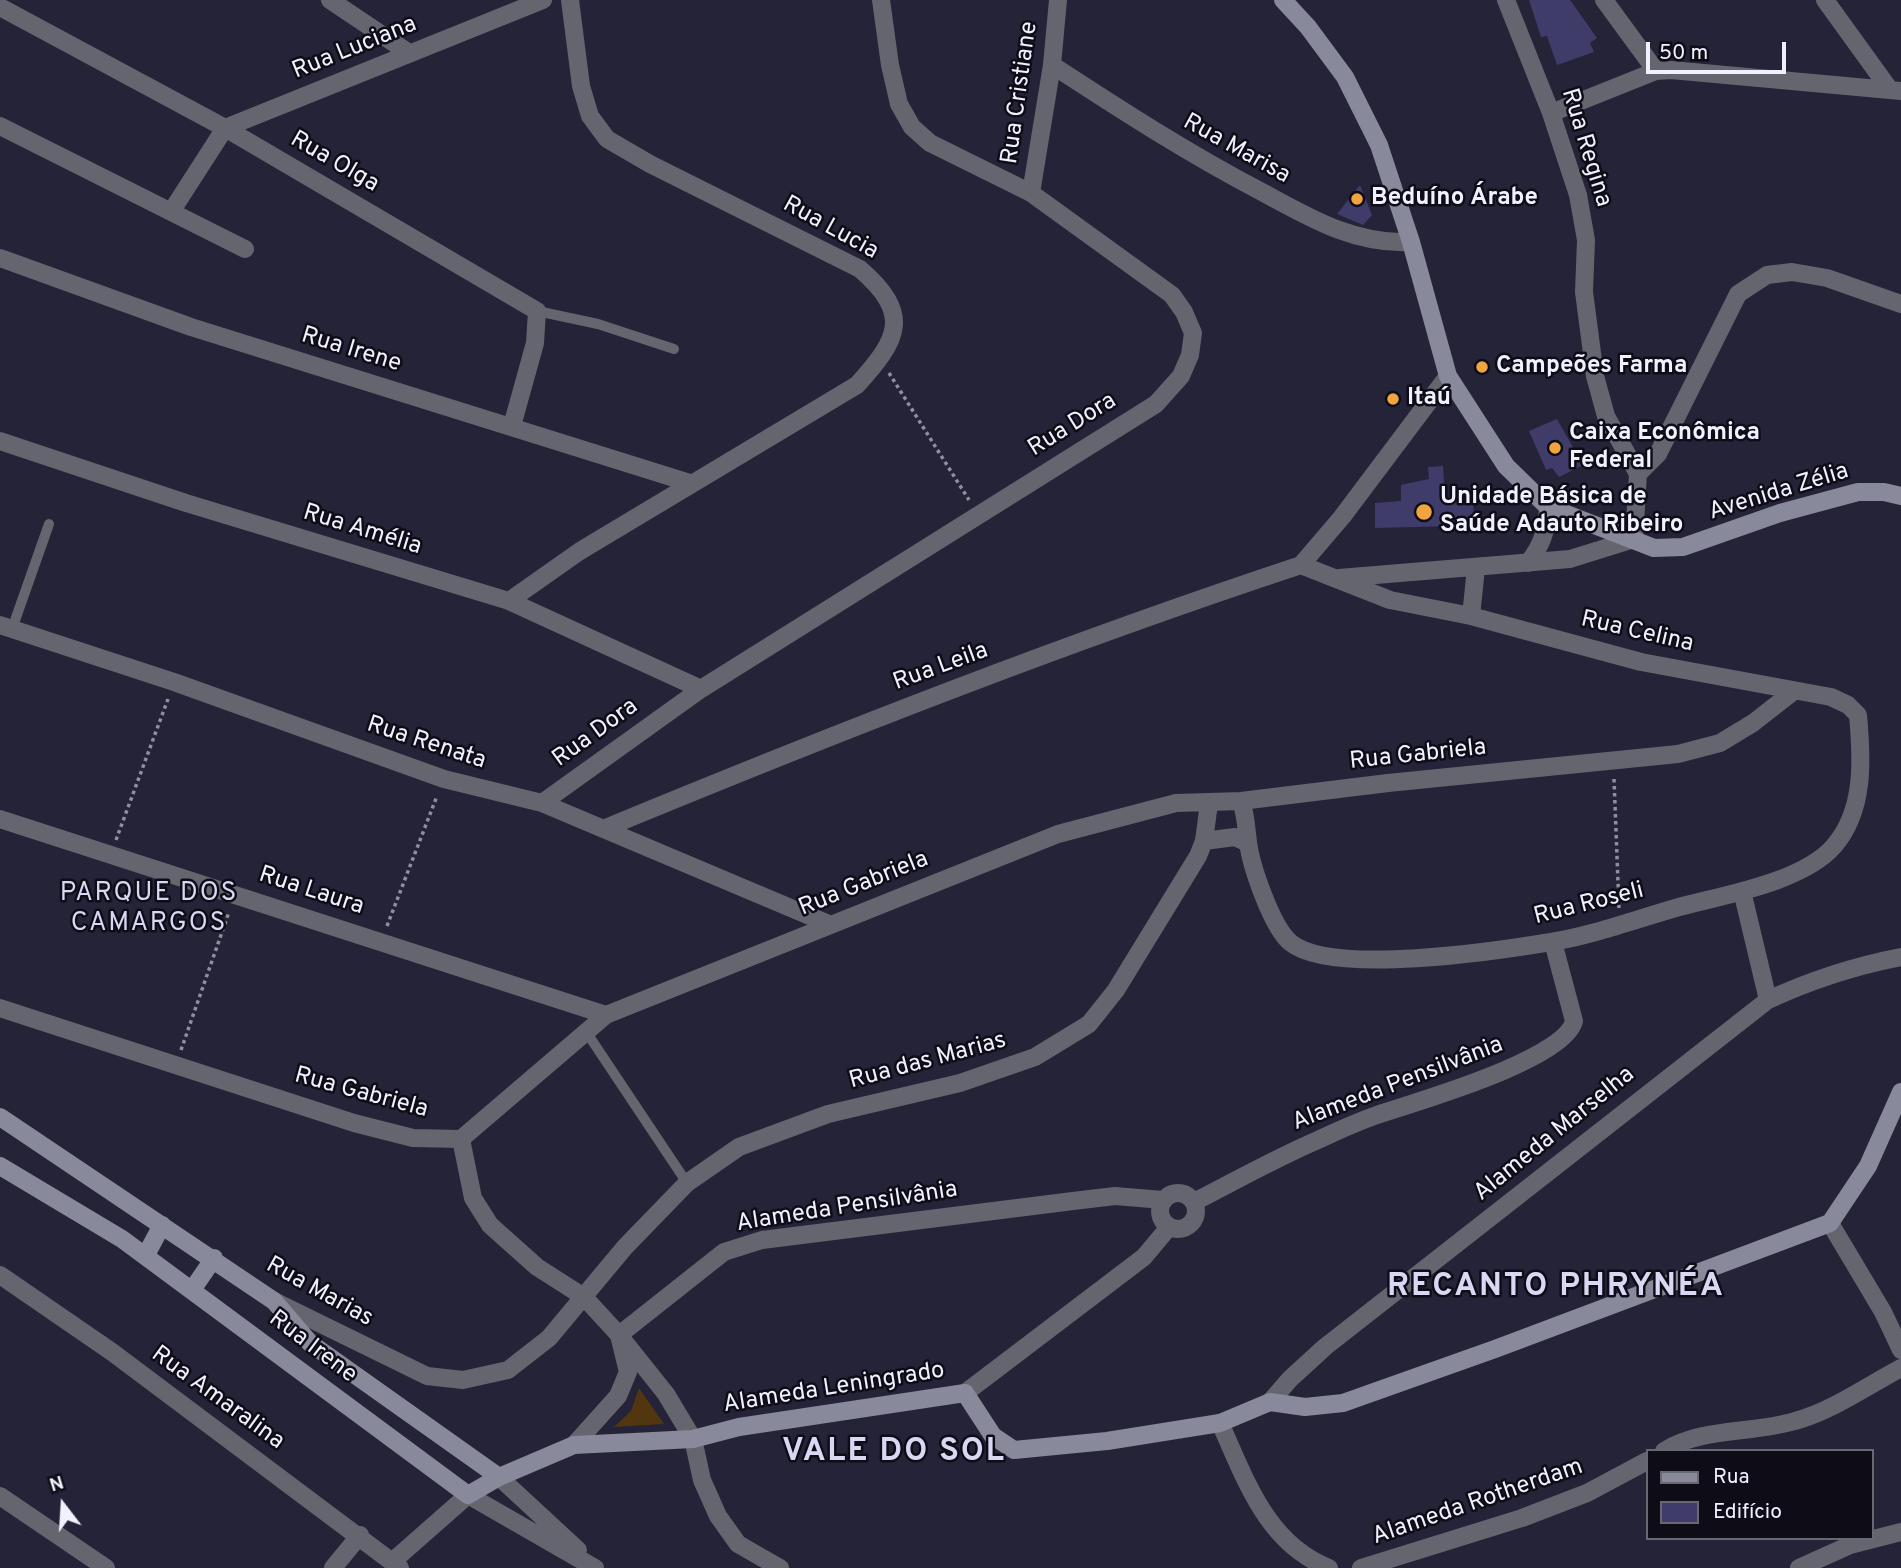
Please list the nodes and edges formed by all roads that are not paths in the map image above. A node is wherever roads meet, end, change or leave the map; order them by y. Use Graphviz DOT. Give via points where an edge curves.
graph roads {
  1 [pos="330,0"];
  2 [pos="543,0"];
  3 [pos="570,0"];
  4 [pos="881,0"];
  5 [pos="1058,0"];
  6 [pos="1283,0"];
  7 [pos="1506,0"];
  8 [pos="1604,0"];
  9 [pos="1825,0"];
  10 [pos="0,7"];
  11 [pos="409,53"];
  12 [pos="1052,65"];
  13 [pos="1656,71"];
  14 [pos="1895,91"];
  15 [pos="1550,113"];
  16 [pos="0,126"];
  17 [pos="225,128"];
  18 [pos="1031,193"];
  19 [pos="171,212"];
  20 [pos="1411,242"];
  21 [pos="245,249"];
  22 [pos="0,258"];
  23 [pos="1901,304"];
  24 [pos="537,312"];
  25 [pos="674,349"];
  26 [pos="1448,376"];
  27 [pos="512,426"];
  28 [pos="0,440"];
  29 [pos="1638,474"];
  30 [pos="690,483"];
  31 [pos="1901,496"];
  32 [pos="1548,507"];
  33 [pos="49,524"];
  34 [pos="1634,539"];
  35 [pos="1528,563"];
  36 [pos="1301,565"];
  37 [pos="1476,568"];
  38 [pos="1336,578"];
  39 [pos="509,601"];
  40 [pos="1471,616"];
  41 [pos="6,627"];
  42 [pos="701,689"];
  43 [pos="1794,691"];
  44 [pos="1241,801"];
  45 [pos="542,803"];
  46 [pos="1209,803"];
  47 [pos="0,820"];
  48 [pos="603,828"];
  49 [pos="1204,841"];
  50 [pos="1248,843"];
  51 [pos="1742,891"];
  52 [pos="831,925"];
  53 [pos="1553,942"];
  54 [pos="1901,957"];
  55 [pos="1768,1000"];
  56 [pos="0,1008"];
  57 [pos="606,1015"];
  58 [pos="587,1033"];
  59 [pos="1900,1100"];
  60 [pos="0,1117"];
  61 [pos="461,1139"];
  62 [pos="0,1166"];
  63 [pos="687,1183"];
  64 [pos="1163,1200"];
  65 [pos="1194,1202"];
  66 [pos="1830,1223"];
  67 [pos="162,1225"];
  68 [pos="1169,1227"];
  69 [pos="146,1255"];
  70 [pos="214,1258"];
  71 [pos="0,1275"];
  72 [pos="192,1290"];
  73 [pos="584,1297"];
  74 [pos="274,1301"];
  75 [pos="1883,1312"];
  76 [pos="1901,1320"];
  77 [pos="619,1335"];
  78 [pos="1901,1350"];
  79 [pos="1901,1368"];
  80 [pos="965,1393"];
  81 [pos="1270,1402"];
  82 [pos="1220,1423"];
  83 [pos="693,1438"];
  84 [pos="574,1445"];
  85 [pos="1669,1449"];
  86 [pos="1646,1462"];
  87 [pos="499,1477"];
  88 [pos="468,1495"];
  89 [pos="0,1496"];
  90 [pos="1901,1532"];
  91 [pos="360,1535"];
  92 [pos="1873,1539"];
  93 [pos="1870,1540"];
  94 [pos="397,1564"];
  95 [pos="106,1568"];
  96 [pos="333,1568"];
  97 [pos="597,1568"];
  98 [pos="780,1568"];
  99 [pos="1329,1568"];
  100 [pos="1361,1568"];
  101 [pos="1799,1568"];
  1 -- 11 [label="street"];
  2 -- 11 [label="street, Rua Luciana"];
  3 -- 30 [label="street, Rua Lucia" via="581,86 590,116 607,139 860,269 882,289 893,308 894,331 880,360 857,385"];
  4 -- 18 [label="street, Rua Dora" via="899,104 912,127 930,143"];
  5 -- 12 [label="street, Rua Cristiane"];
  6 -- 20 [label="street, Avenida Zélia" via="1345,77 1379,145"];
  7 -- 15 [label="street, Rua Regina"];
  8 -- 13 [label="street"];
  9 -- 14 [label="street"];
  10 -- 17 [label="street, Rua Olga"];
  11 -- 17 [label="street, Rua Luciana"];
  12 -- 18 [label="street, Rua Cristiane"];
  12 -- 20 [label="street, Rua Marisa" via="1192,156 1339,232 1388,243"];
  13 -- 14 [label="street" via="1688,69"];
  13 -- 15 [label="street"];
  15 -- 29 [label="street, Rua Regina" via="1578,195 1586,240 1584,292 1595,376 1606,415"];
  16 -- 19 [label="street"];
  17 -- 19 [label="street"];
  17 -- 24 [label="street, Rua Olga"];
  18 -- 42 [label="street, Rua Dora" via="1172,295 1193,333 1181,376 1156,404"];
  19 -- 21 [label="street"];
  20 -- 26 [label="street, Avenida Zélia"];
  22 -- 27 [label="street, Rua Irene" via="191,327"];
  23 -- 29 [label="street" via="1827,278 1792,272 1767,275 1738,294 1658,454"];
  24 -- 25 [label="lane" via="598,324"];
  24 -- 27 [label="street" via="535,343"];
  26 -- 32 [label="street, Avenida Zélia" via="1506,466"];
  26 -- 36 [label="street"];
  27 -- 30 [label="street, Rua Irene"];
  28 -- 39 [label="street, Rua Amélia" via="186,503"];
  29 -- 34 [label="street"];
  30 -- 39 [label="street, Rua Lucia"];
  31 -- 34 [label="street, Avenida Zélia" via="1858,492 1683,547 1654,548"];
  32 -- 34 [label="street, Avenida Zélia"];
  32 -- 35 [label="street" via="1540,547"];
  33 -- 41 [label="lane"];
  34 -- 35 [label="street" via="1570,559"];
  35 -- 37 [label="street"];
  36 -- 38 [label="street, Rua Celina"];
  36 -- 48 [label="street, Rua Leila" via="847,729"];
  37 -- 38 [label="street"];
  37 -- 40 [label="street"];
  38 -- 40 [label="street, Rua Celina" via="1390,600"];
  39 -- 42 [label="street, Rua Amélia"];
  40 -- 43 [label="street, Rua Celina" via="1641,662"];
  41 -- 45 [label="street, Rua Renata" via="443,779"];
  42 -- 45 [label="street, Rua Dora"];
  43 -- 44 [label="street, Rua Gabriela" via="1720,743 1678,754"];
  43 -- 51 [label="street, Rua Roseli" via="1831,697 1858,715 1859,789 1851,823 1833,848 1805,868"];
  44 -- 46 [label="street, Rua Gabriela"];
  44 -- 50 [label="street, Rua Roseli"];
  45 -- 48 [label="street, Rua Renata"];
  46 -- 49 [label="street, Rua das Marias"];
  46 -- 52 [label="street, Rua Gabriela" via="1139,810 1058,834"];
  47 -- 57 [label="street, Rua Laura"];
  48 -- 52 [label="street, Rua Renata"];
  49 -- 50 [label="street" via="1235,837"];
  49 -- 63 [label="street, Rua das Marias" via="1115,990 1089,1024 1035,1057 960,1083 828,1114 739,1147"];
  50 -- 53 [label="street, Rua Roseli" via="1272,915 1290,943 1315,955 1386,961"];
  51 -- 53 [label="street, Rua Roseli"];
  51 -- 55 [label="street"];
  52 -- 57 [label="street, Rua Gabriela"];
  53 -- 65 [label="street, Alameda Pensilvânia" via="1574,1021 1572,1031 1562,1039 1506,1071 1315,1141"];
  54 -- 55 [label="street, Alameda Marselha" via="1807,982"];
  55 -- 81 [label="street, Alameda Marselha" via="1325,1347"];
  56 -- 61 [label="street, Rua Gabriela" via="401,1135"];
  57 -- 58 [label="street, Rua Gabriela"];
  58 -- 61 [label="street, Rua Gabriela"];
  58 -- 63 [label="lane"];
  59 -- 66 [label="street" via="1868,1166"];
  60 -- 67 [label="street, Rua Marias"];
  61 -- 73 [label="street" via="473,1198 490,1225 537,1267"];
  62 -- 69 [label="street, Rua Irene"];
  63 -- 73 [label="street, Rua das Marias"];
  64 -- 65 [label="street" via="1182,1193"];
  64 -- 68 [label="street" via="1162,1220"];
  64 -- 77 [label="street, Alameda Pensilvânia" via="1115,1196 762,1240 724,1252"];
  65 -- 68 [label="street" via="1196,1217 1189,1226"];
  66 -- 75 [label="street"];
  66 -- 81 [label="street" via="1343,1403 1306,1407"];
  67 -- 69 [label="street"];
  67 -- 70 [label="street, Rua Marias"];
  68 -- 80 [label="street, Alameda Leningrado" via="1144,1257"];
  69 -- 72 [label="street, Rua Irene"];
  70 -- 72 [label="street"];
  70 -- 74 [label="street, Rua Marias"];
  71 -- 91 [label="street, Rua Amaralina"];
  72 -- 88 [label="street, Rua Irene"];
  73 -- 74 [label="street, Rua Marias" via="549,1338 508,1370 463,1380 427,1376"];
  73 -- 77 [label="street"];
  74 -- 87 [label="street, Rua Irene" via="310,1343"];
  75 -- 76 [label="street"];
  75 -- 78 [label="street"];
  77 -- 83 [label="street" via="666,1394"];
  77 -- 84 [label="street" via="628,1372 618,1396"];
  79 -- 85 [label="street" via="1797,1421 1756,1431 1700,1436"];
  80 -- 82 [label="street" via="993,1436 1014,1450"];
  80 -- 83 [label="street, Alameda Leningrado"];
  81 -- 82 [label="street"];
  82 -- 99 [label="street" via="1258,1508 1272,1527 1307,1557"];
  83 -- 84 [label="street, Alameda Leningrado"];
  83 -- 98 [label="street" via="702,1480 718,1516 738,1545"];
  84 -- 87 [label="street"];
  86 -- 100 [label="street, Alameda Rotherdam" via="1587,1493 1522,1518"];
  87 -- 88 [label="street"];
  87 -- 97 [label="street, Rua Irene"];
  88 -- 94 [label="street"];
  88 -- 97 [label="street, Rua Irene"];
  89 -- 95 [label="street"];
  90 -- 92 [label="street"];
  91 -- 94 [label="street, Rua Amaralina"];
  91 -- 96 [label="street"];
  93 -- 101 [label="street"];
}
